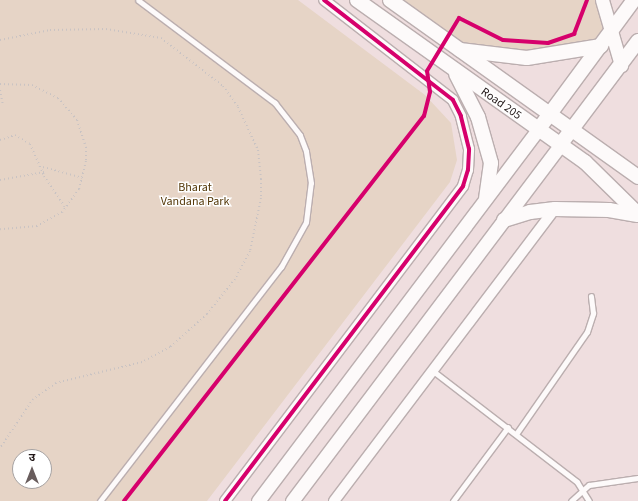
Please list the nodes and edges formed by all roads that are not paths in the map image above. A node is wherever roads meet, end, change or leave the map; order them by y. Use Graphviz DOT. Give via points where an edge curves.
graph roads {
  1 [pos="138,0"];
  2 [pos="324,0"];
  3 [pos="357,0"];
  4 [pos="390,0"];
  5 [pos="602,0"];
  6 [pos="628,3"];
  7 [pos="611,33"];
  8 [pos="638,41"];
  9 [pos="601,46"];
  10 [pos="458,49"];
  11 [pos="621,65"];
  12 [pos="455,71"];
  13 [pos="550,113"];
  14 [pos="573,129"];
  15 [pos="538,130"];
  16 [pos="560,145"];
  17 [pos="638,177"];
  18 [pos="486,198"];
  19 [pos="555,209"];
  20 [pos="638,214"];
  21 [pos="504,220"];
  22 [pos="591,296"];
  23 [pos="433,371"];
  24 [pos="508,427"];
  25 [pos="516,434"];
  26 [pos="638,478"];
  27 [pos="583,488"];
  28 [pos="100,501"];
  29 [pos="225,501"];
  30 [pos="258,501"];
  31 [pos="292,501"];
  32 [pos="334,501"];
  33 [pos="453,501"];
  34 [pos="571,501"];
  35 [pos="589,501"];
  1 -- 28 [label="lane" via="275,103 302,141 310,168 310,190 306,222 281,267"];
  2 -- 29 [label="street" via="453,100 461,116 469,149 468,170 463,186"];
  3 -- 12 [label="main road, Road 205"];
  4 -- 10 [label="main road, Road 205"];
  5 -- 7 [label="street"];
  6 -- 7 [label="main road"];
  7 -- 9 [label="main road"];
  7 -- 11 [label="street"];
  8 -- 11 [label="main road"];
  9 -- 10 [label="main road" via="527,58"];
  9 -- 13 [label="main road"];
  10 -- 13 [label="main road, Road 205"];
  11 -- 14 [label="main road"];
  12 -- 15 [label="main road, Road 205"];
  12 -- 18 [label="main road" via="478,117 491,163"];
  13 -- 14 [label="main road, Road 205"];
  13 -- 15 [label="main road"];
  14 -- 16 [label="main road"];
  14 -- 17 [label="main road, Road 205"];
  15 -- 16 [label="main road, Road 205"];
  15 -- 18 [label="street"];
  16 -- 20 [label="main road, Road 205" via="585,162"];
  16 -- 21 [label="street"];
  18 -- 30 [label="street"];
  19 -- 20 [label="main road"];
  19 -- 21 [label="main road"];
  19 -- 23 [label="street"];
  21 -- 31 [label="street"];
  22 -- 25 [label="lane" via="593,313 587,332"];
  23 -- 24 [label="lane"];
  23 -- 32 [label="street"];
  24 -- 25 [label="lane"];
  24 -- 33 [label="lane"];
  25 -- 27 [label="lane"];
  26 -- 27 [label="lane"];
  27 -- 34 [label="lane"];
  27 -- 35 [label="lane"];
}
